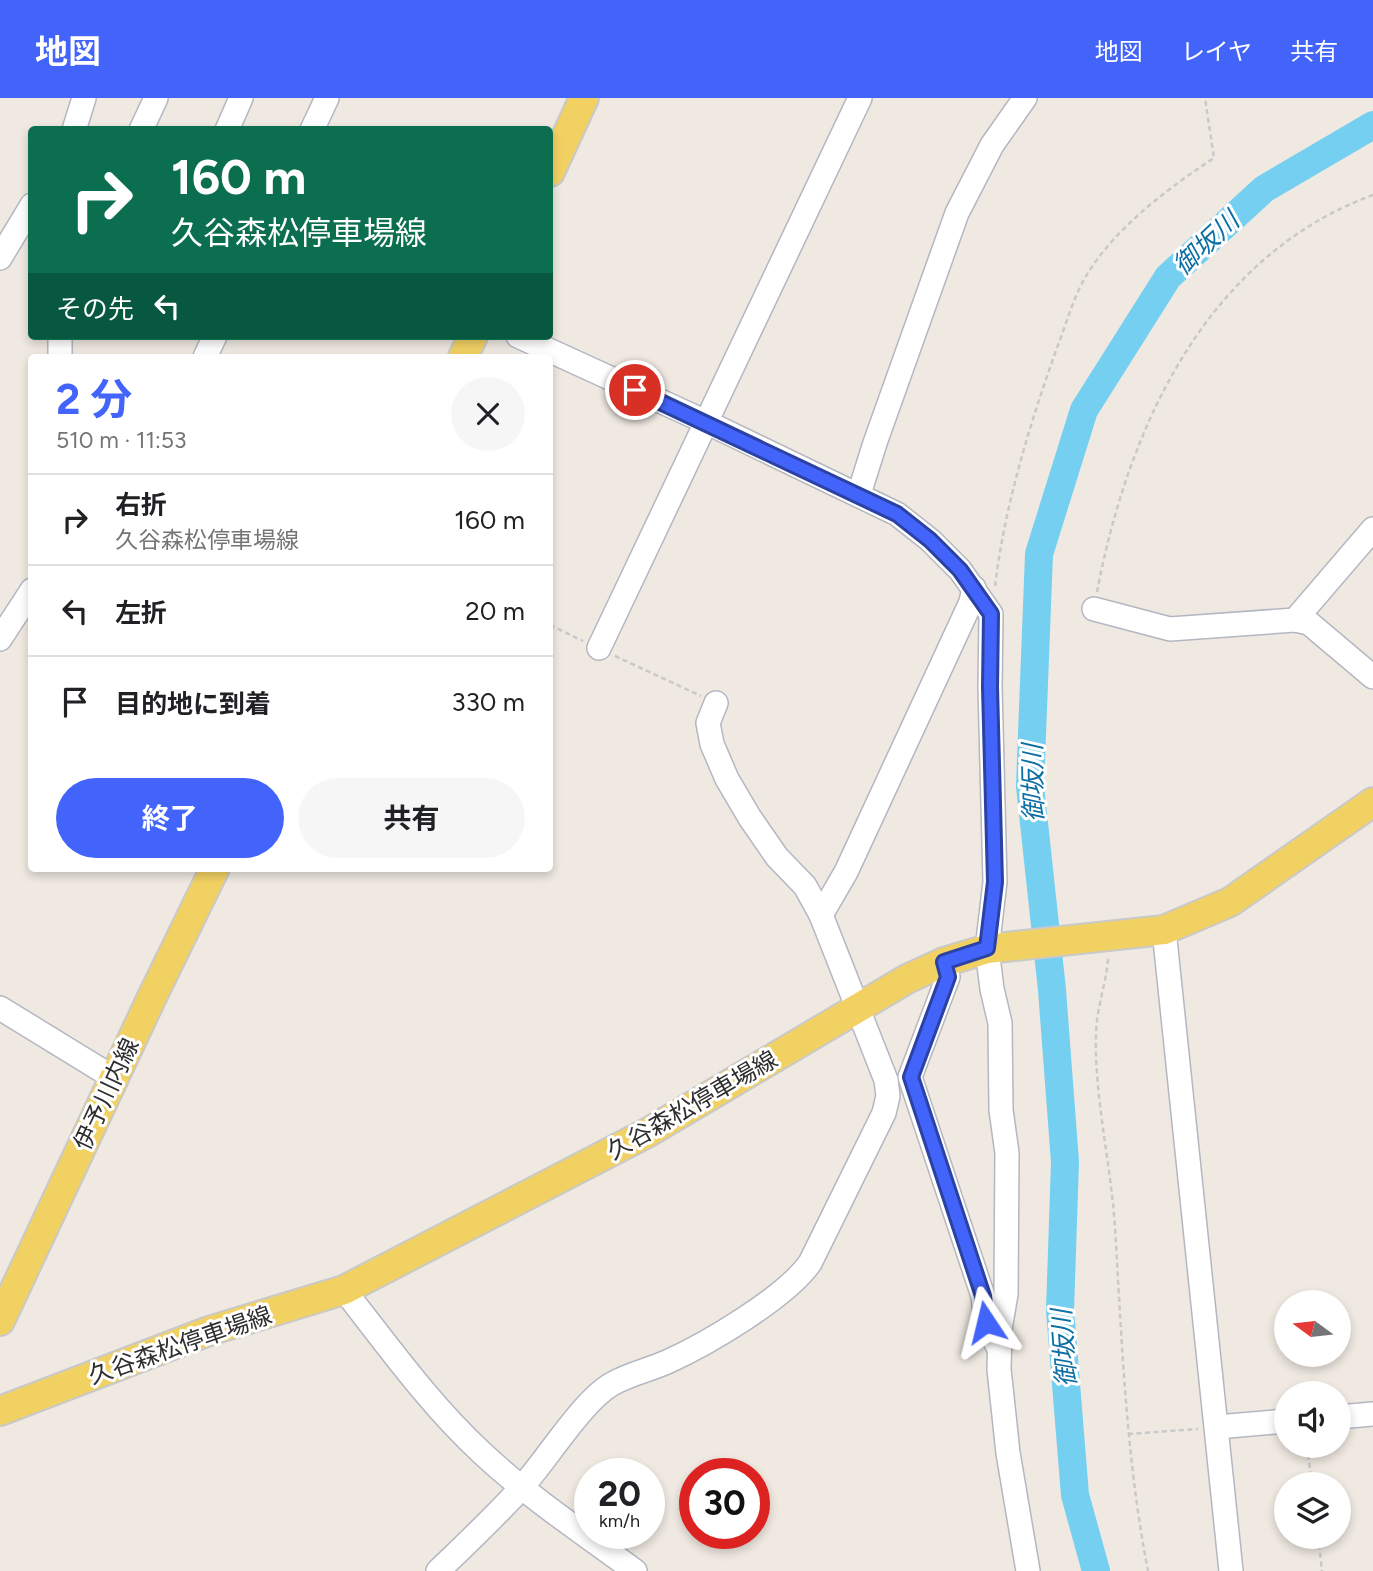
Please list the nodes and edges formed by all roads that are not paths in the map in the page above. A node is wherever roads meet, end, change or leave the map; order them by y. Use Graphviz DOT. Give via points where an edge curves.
graph roads {
  1 [pos="85,98"];
  2 [pos="156,98"];
  3 [pos="241,98"];
  4 [pos="327,98"];
  5 [pos="584,98"];
  6 [pos="860,98"];
  7 [pos="1025,98"];
  8 [pos="79,126"];
  9 [pos="144,126"];
  10 [pos="229,126"];
  11 [pos="314,126"];
  12 [pos="553,165"];
  13 [pos="28,212"];
  14 [pos="0,258"];
  15 [pos="527,340"];
  16 [pos="706,422"];
  17 [pos="859,494"];
  18 [pos="1373,529"];
  19 [pos="974,588"];
  20 [pos="28,596"];
  21 [pos="1094,609"];
  22 [pos="1295,620"];
  23 [pos="0,639"];
  24 [pos="599,648"];
  25 [pos="1373,677"];
  26 [pos="716,703"];
  27 [pos="1373,802"];
  28 [pos="213,872"];
  29 [pos="821,915"];
  30 [pos="1164,930"];
  31 [pos="993,948"];
  32 [pos="944,962"];
  33 [pos="0,1009"];
  34 [pos="857,1010"];
  35 [pos="114,1078"];
  36 [pos="344,1290"];
  37 [pos="0,1321"];
  38 [pos="1000,1350"];
  39 [pos="0,1411"];
  40 [pos="1373,1414"];
  41 [pos="1351,1416"];
  42 [pos="1274,1422"];
  43 [pos="1217,1427"];
  44 [pos="521,1488"];
  45 [pos="438,1571"];
  46 [pos="635,1571"];
  47 [pos="1028,1571"];
  48 [pos="1231,1571"];
  1 -- 8 [label="street"];
  2 -- 9 [label="street"];
  3 -- 10 [label="street"];
  4 -- 11 [label="street"];
  5 -- 12 [label="main road"];
  6 -- 16 [label="street"];
  7 -- 17 [label="street" via="992,145 957,213"];
  13 -- 14 [label="street"];
  15 -- 16 [label="street"];
  16 -- 17 [label="street"];
  16 -- 24 [label="street"];
  17 -- 19 [label="street" via="897,514 930,540"];
  18 -- 22 [label="street"];
  19 -- 29 [label="street" via="863,835"];
  19 -- 31 [label="street" via="991,614"];
  20 -- 23 [label="street"];
  21 -- 22 [label="street" via="1170,629"];
  22 -- 25 [label="street" via="1309,623"];
  26 -- 29 [label="street" via="708,723 727,779"];
  27 -- 30 [label="main road, 久谷森松停車場線" via="1230,902"];
  28 -- 35 [label="main road, 伊予川内線"];
  29 -- 34 [label="street"];
  30 -- 31 [label="main road, 久谷森松停車場線"];
  30 -- 43 [label="street"];
  31 -- 32 [label="main road, 久谷森松停車場線"];
  31 -- 38 [label="street" via="992,989 1000,1023 1001,1110 1007,1153 1006,1294"];
  32 -- 34 [label="main road, 久谷森松停車場線"];
  32 -- 38 [label="street" via="948,977 911,1077 983,1296 986,1322"];
  33 -- 35 [label="street"];
  34 -- 36 [label="main road, 久谷森松停車場線" via="647,1133"];
  34 -- 44 [label="street" via="886,1080 888,1096 884,1113 800,1278 694,1349 611,1384"];
  35 -- 37 [label="main road, 伊予川内線"];
  36 -- 39 [label="main road, 久谷森松停車場線" via="209,1331"];
  36 -- 44 [label="street" via="423,1390"];
  38 -- 47 [label="street" via="1008,1453"];
  40 -- 41 [label="street"];
  42 -- 43 [label="street"];
  43 -- 48 [label="street"];
  44 -- 45 [label="street"];
  44 -- 46 [label="street"];
}
